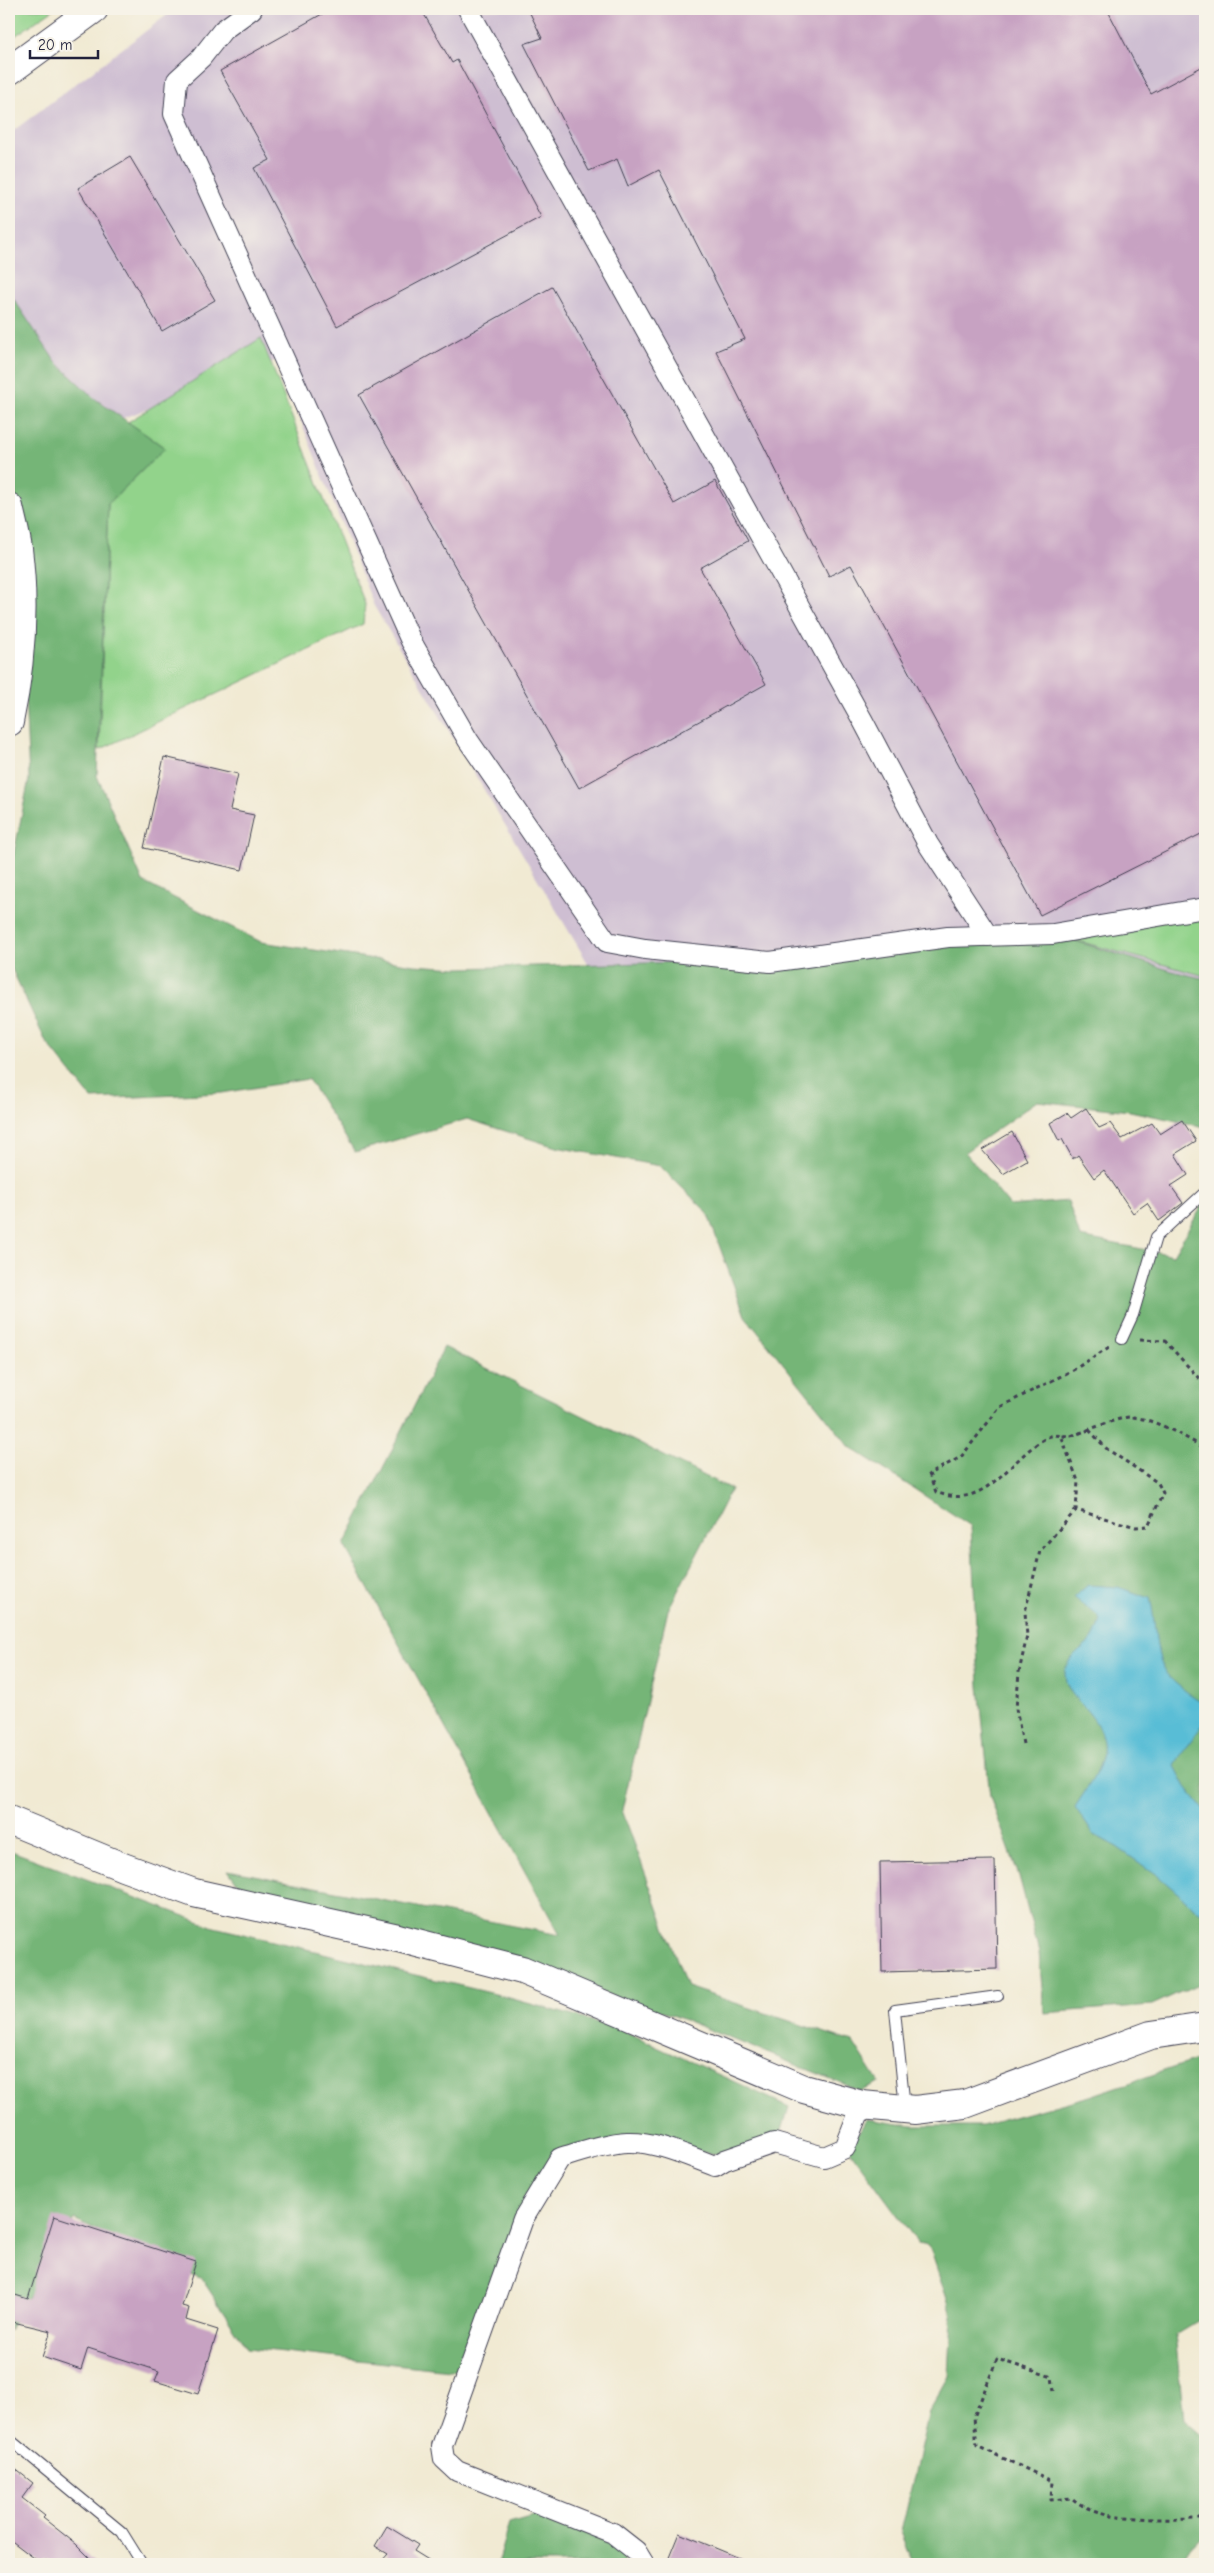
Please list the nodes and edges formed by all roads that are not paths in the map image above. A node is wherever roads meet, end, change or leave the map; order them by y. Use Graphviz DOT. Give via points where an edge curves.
graph roads {
  1 [pos="94,9"];
  2 [pos="252,9"];
  3 [pos="468,9"];
  4 [pos="9,71"];
  5 [pos="9,507"];
  6 [pos="13,685"];
  7 [pos="9,722"];
  8 [pos="1205,908"];
  9 [pos="988,936"];
  10 [pos="1205,1193"];
  11 [pos="1122,1339"];
  12 [pos="9,1820"];
  13 [pos="998,1996"];
  14 [pos="1205,2027"];
  15 [pos="862,2105"];
  16 [pos="905,2109"];
  17 [pos="9,2439"];
  18 [pos="142,2564"];
  19 [pos="644,2564"];
  1 -- 4 [label="street"];
  2 -- 9 [label="street" via="222,30 177,80 174,114 411,641 468,740 608,942 770,962 948,937"];
  3 -- 9 [label="street" via="928,844"];
  5 -- 6 [label="street" via="18,548 20,584"];
  6 -- 7 [label="street"];
  8 -- 9 [label="street" via="1053,934"];
  10 -- 11 [label="lane" via="1156,1237 1133,1314"];
  12 -- 15 [label="street" via="194,1893 398,1938 522,1970 804,2089"];
  13 -- 16 [label="lane" via="895,2010"];
  14 -- 16 [label="street" via="1150,2035 965,2104"];
  15 -- 16 [label="street"];
  15 -- 19 [label="street" via="845,2148 824,2157 774,2143 715,2166 672,2151 626,2142 560,2158 523,2219 442,2446 444,2459 457,2471 613,2533 636,2551"];
  17 -- 18 [label="lane" via="122,2532"];
}
